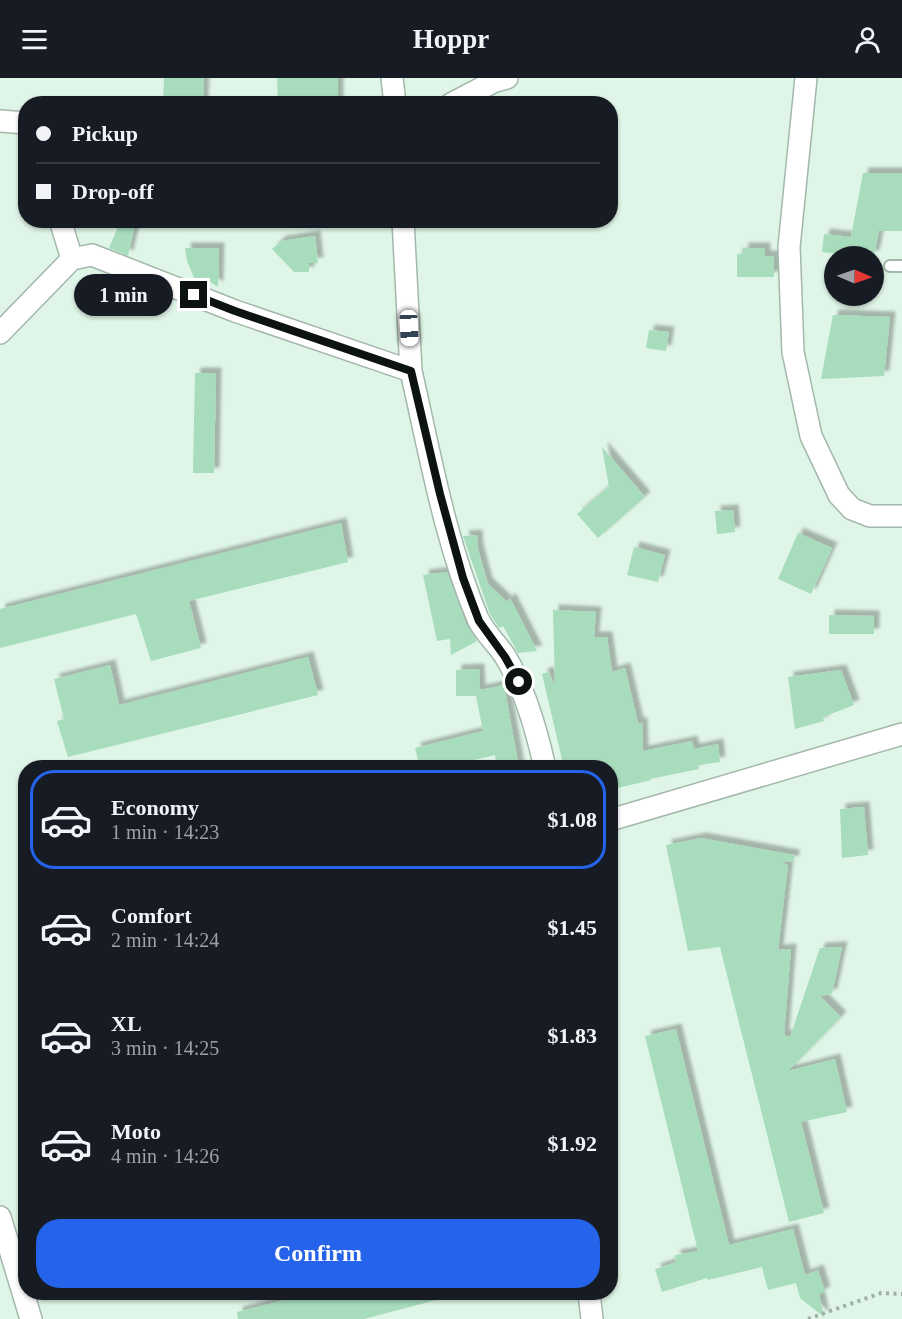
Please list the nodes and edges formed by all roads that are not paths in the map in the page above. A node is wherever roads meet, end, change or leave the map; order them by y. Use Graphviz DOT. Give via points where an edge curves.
graph roads {
  1 [pos="392,78"];
  2 [pos="507,78"];
  3 [pos="806,78"];
  4 [pos="394,96"];
  5 [pos="466,96"];
  6 [pos="0,121"];
  7 [pos="18,122"];
  8 [pos="62,228"];
  9 [pos="403,228"];
  10 [pos="72,259"];
  11 [pos="890,266"];
  12 [pos="902,266"];
  13 [pos="0,333"];
  14 [pos="411,371"];
  15 [pos="902,516"];
  16 [pos="902,734"];
  17 [pos="543,760"];
  18 [pos="618,818"];
  19 [pos="0,1217"];
  20 [pos="18,1276"];
  21 [pos="25,1300"];
  22 [pos="590,1300"];
  23 [pos="31,1319"];
  24 [pos="592,1319"];
  1 -- 4 [label="street"];
  2 -- 5 [label="street"];
  3 -- 15 [label="street" via="789,247 793,352 811,436 839,495 852,509 870,516"];
  6 -- 7 [label="street"];
  8 -- 10 [label="street"];
  9 -- 14 [label="street"];
  10 -- 13 [label="street"];
  10 -- 14 [label="street" via="92,255 235,311"];
  11 -- 12 [label="lane"];
  14 -- 17 [label="street" via="463,578 479,621 519,682"];
  16 -- 18 [label="street"];
  19 -- 20 [label="street"];
  21 -- 23 [label="street"];
  22 -- 24 [label="street"];
}
